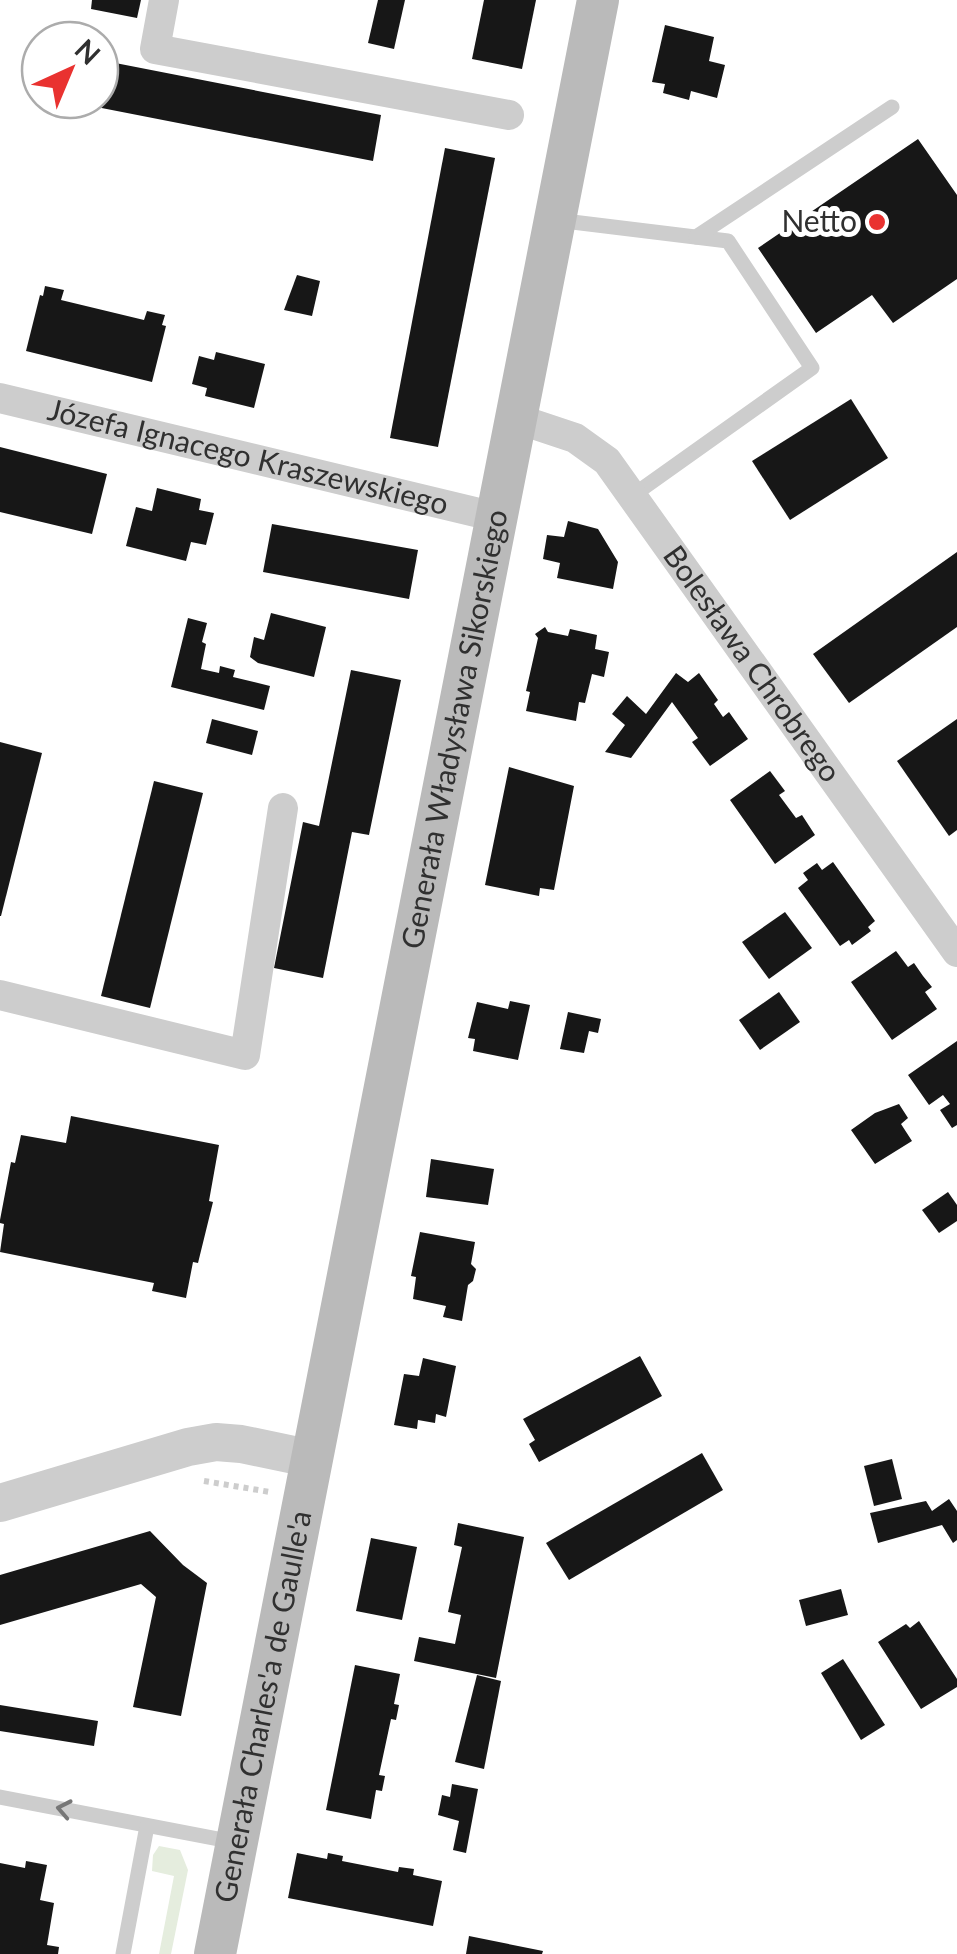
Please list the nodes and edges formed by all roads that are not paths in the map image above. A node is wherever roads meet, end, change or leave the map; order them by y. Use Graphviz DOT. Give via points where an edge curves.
graph roads {
  1 [pos="164,0"];
  2 [pos="598,0"];
  3 [pos="892,108"];
  4 [pos="509,115"];
  5 [pos="556,220"];
  6 [pos="696,237"];
  7 [pos="0,398"];
  8 [pos="514,418"];
  9 [pos="632,496"];
  10 [pos="496,517"];
  11 [pos="284,808"];
  12 [pos="957,952"];
  13 [pos="0,995"];
  14 [pos="313,1458"];
  15 [pos="0,1503"];
  16 [pos="0,1797"];
  17 [pos="147,1826"];
  18 [pos="238,1843"];
  19 [pos="123,1954"];
  20 [pos="215,1954"];
  1 -- 4 [label="street" via="155,49"];
  2 -- 5 [label="main road, Generała Władysława Sikorskiego"];
  3 -- 6 [label="lane"];
  5 -- 6 [label="lane"];
  5 -- 8 [label="main road, Generała Władysława Sikorskiego"];
  6 -- 9 [label="lane" via="728,241 812,368"];
  7 -- 10 [label="street, Józefa Ignacego Kraszewskiego"];
  8 -- 9 [label="street, Bolesława Chrobrego" via="591,448"];
  8 -- 10 [label="main road, Generała Władysława Sikorskiego"];
  9 -- 12 [label="street, Bolesława Chrobrego"];
  10 -- 14 [label="main road, Generała Władysława Sikorskiego"];
  11 -- 13 [label="street" via="245,1055"];
  14 -- 15 [label="street" via="216,1442"];
  14 -- 18 [label="main road, Generała Charles'a de Gaulle'a"];
  17 -- 16 [label="lane, one-way"];
  17 -- 18 [label="lane"];
  17 -- 19 [label="lane"];
  18 -- 20 [label="main road, Generała Charles'a de Gaulle'a"];
}
